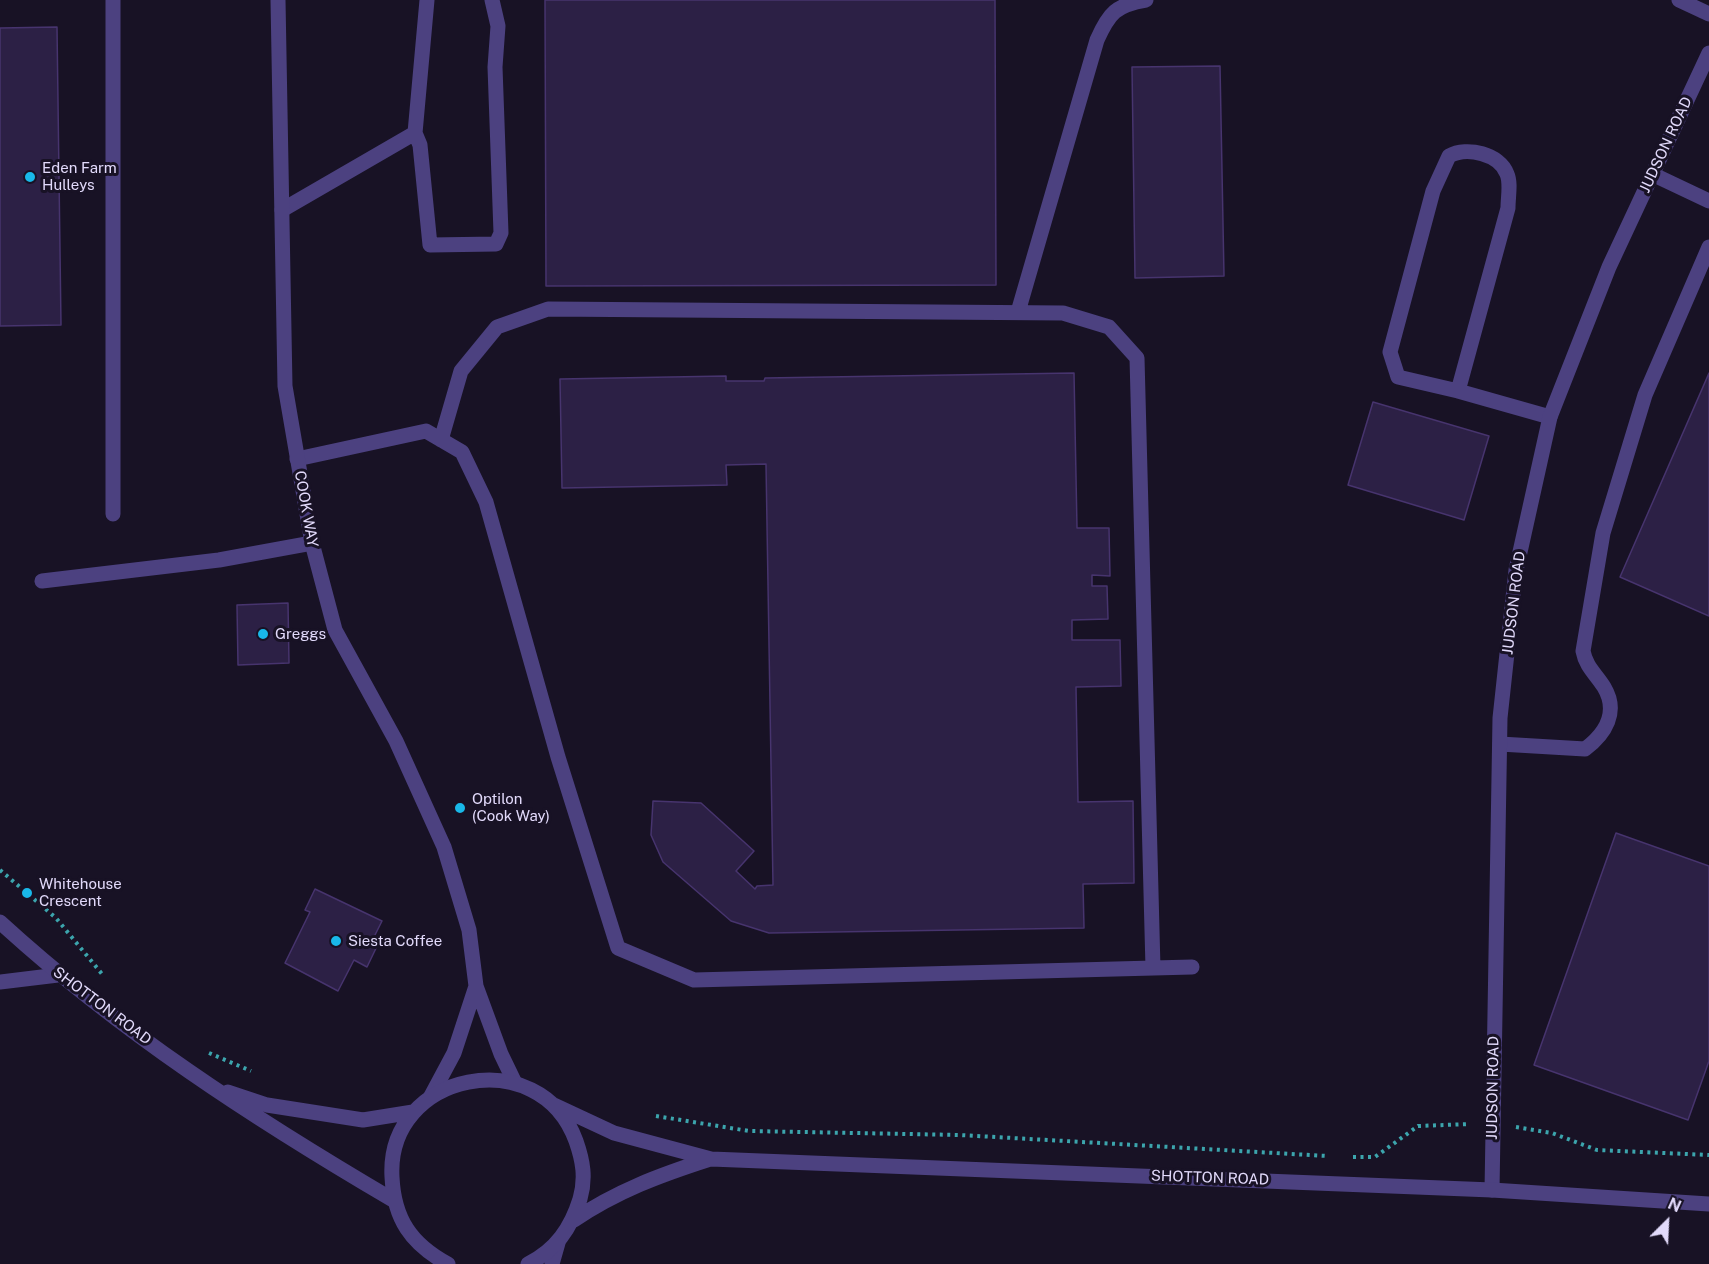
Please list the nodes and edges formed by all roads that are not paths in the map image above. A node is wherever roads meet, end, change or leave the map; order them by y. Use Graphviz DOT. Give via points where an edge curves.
graph roads {
  1 [pos="113,0"];
  2 [pos="278,0"];
  3 [pos="427,0"];
  4 [pos="492,0"];
  5 [pos="1146,0"];
  6 [pos="1679,0"];
  7 [pos="1709,14"];
  8 [pos="1709,53"];
  9 [pos="415,133"];
  10 [pos="1652,174"];
  11 [pos="1709,201"];
  12 [pos="282,210"];
  13 [pos="1709,247"];
  14 [pos="1018,312"];
  15 [pos="1458,391"];
  16 [pos="1550,417"];
  17 [pos="441,440"];
  18 [pos="297,459"];
  19 [pos="113,514"];
  20 [pos="312,543"];
  21 [pos="42,582"];
  22 [pos="1500,744"];
  23 [pos="0,922"];
  24 [pos="1192,967"];
  25 [pos="1153,968"];
  26 [pos="58,975"];
  27 [pos="0,982"];
  28 [pos="476,986"];
  29 [pos="515,1083"];
  30 [pos="208,1085"];
  31 [pos="431,1096"];
  32 [pos="554,1106"];
  33 [pos="413,1113"];
  34 [pos="711,1159"];
  35 [pos="1492,1190"];
  36 [pos="393,1200"];
  37 [pos="1709,1204"];
  38 [pos="574,1220"];
  39 [pos="558,1243"];
  40 [pos="434,1260"];
  41 [pos="448,1264"];
  42 [pos="528,1264"];
  43 [pos="552,1264"];
  1 -- 19 [label="street"];
  2 -- 12 [label="street, COOK WAY"];
  3 -- 9 [label="street"];
  4 -- 9 [label="street" via="498,26 495,67 501,233 496,244 430,245 420,145"];
  5 -- 14 [label="street" via="1123,4 1106,19 1097,40"];
  6 -- 7 [label="street"];
  8 -- 10 [label="street, JUDSON ROAD"];
  9 -- 12 [label="street"];
  10 -- 11 [label="street"];
  10 -- 16 [label="street, JUDSON ROAD"];
  12 -- 18 [label="street, COOK WAY" via="285,386"];
  13 -- 22 [label="street" via="1645,395 1603,533 1584,651 1585,662 1606,689 1611,710 1608,727 1585,749"];
  14 -- 17 [label="street" via="548,309 497,327 462,371"];
  14 -- 25 [label="street" via="1063,313 1108,327 1137,358"];
  15 -- 15 [label="street" via="1398,377 1390,352 1437,182 1449,156 1464,151 1491,158 1503,165 1509,177 1508,208"];
  15 -- 16 [label="street"];
  16 -- 22 [label="street, JUDSON ROAD" via="1516,570"];
  17 -- 18 [label="street" via="426,431"];
  17 -- 25 [label="street" via="462,452 486,502 558,756 618,948 694,980"];
  18 -- 20 [label="street, COOK WAY"];
  20 -- 21 [label="street" via="219,560"];
  20 -- 28 [label="street, COOK WAY" via="336,630 396,741 444,847 470,930"];
  22 -- 35 [label="street, JUDSON ROAD"];
  23 -- 26 [label="street, SHOTTON ROAD"];
  24 -- 25 [label="street"];
  26 -- 27 [label="street"];
  26 -- 30 [label="street, SHOTTON ROAD"];
  28 -- 29 [label="street"];
  28 -- 31 [label="street" via="454,1053"];
  29 -- 31 [label="street" via="468,1080"];
  29 -- 32 [label="street" via="536,1091"];
  30 -- 33 [label="street, SHOTTON ROAD" via="267,1105 351,1119"];
  30 -- 36 [label="street, SHOTTON ROAD" via="290,1140"];
  31 -- 33 [label="street"];
  32 -- 34 [label="street, SHOTTON ROAD" via="614,1133"];
  32 -- 38 [label="street" via="571,1127 583,1160 584,1185"];
  33 -- 36 [label="street" via="401,1131 391,1160"];
  34 -- 35 [label="street, SHOTTON ROAD"];
  34 -- 38 [label="street, SHOTTON ROAD" via="649,1178 603,1200"];
  35 -- 37 [label="street, SHOTTON ROAD"];
  36 -- 40 [label="street" via="406,1230"];
  38 -- 39 [label="street"];
  39 -- 42 [label="street"];
  39 -- 43 [label="street"];
  40 -- 41 [label="street"];
}
